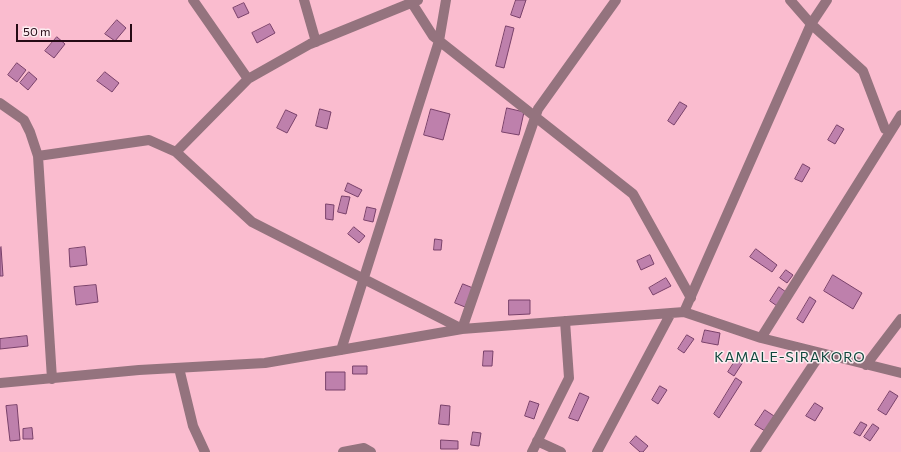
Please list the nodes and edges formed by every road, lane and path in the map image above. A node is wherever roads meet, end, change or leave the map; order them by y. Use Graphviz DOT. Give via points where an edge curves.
graph roads {
  1 [pos="192,0"];
  2 [pos="304,0"];
  3 [pos="446,0"];
  4 [pos="616,0"];
  5 [pos="790,0"];
  6 [pos="827,0"];
  7 [pos="413,1"];
  8 [pos="811,24"];
  9 [pos="439,41"];
  10 [pos="316,42"];
  11 [pos="248,80"];
  12 [pos="0,103"];
  13 [pos="901,115"];
  14 [pos="535,117"];
  15 [pos="885,129"];
  16 [pos="176,152"];
  17 [pos="38,156"];
  18 [pos="364,279"];
  19 [pos="691,298"];
  20 [pos="684,312"];
  21 [pos="671,314"];
  22 [pos="901,319"];
  23 [pos="565,321"];
  24 [pos="462,329"];
  25 [pos="761,338"];
  26 [pos="341,350"];
  27 [pos="821,353"];
  28 [pos="866,365"];
  29 [pos="179,368"];
  30 [pos="901,373"];
  31 [pos="52,379"];
  32 [pos="0,383"];
  33 [pos="538,441"];
  34 [pos="205,452"];
  35 [pos="343,452"];
  36 [pos="371,452"];
  37 [pos="532,452"];
  38 [pos="561,452"];
  39 [pos="597,452"];
  40 [pos="756,452"];
  1 -- 11 [label="street"];
  2 -- 10 [label="street"];
  3 -- 9 [label="street"];
  4 -- 14 [label="street"];
  5 -- 8 [label="street"];
  6 -- 8 [label="street"];
  7 -- 9 [label="street" via="433,36"];
  7 -- 10 [label="street"];
  8 -- 15 [label="street" via="863,71"];
  8 -- 19 [label="street"];
  9 -- 14 [label="street"];
  9 -- 18 [label="street"];
  10 -- 11 [label="street"];
  11 -- 16 [label="street"];
  12 -- 17 [label="street" via="24,120"];
  13 -- 25 [label="street"];
  14 -- 19 [label="street" via="633,194"];
  14 -- 24 [label="street"];
  16 -- 17 [label="street" via="149,140"];
  16 -- 18 [label="street" via="252,222"];
  17 -- 31 [label="street"];
  18 -- 24 [label="street"];
  18 -- 26 [label="street"];
  19 -- 20 [label="street"];
  20 -- 21 [label="street"];
  20 -- 25 [label="street"];
  21 -- 23 [label="street"];
  21 -- 39 [label="street"];
  22 -- 28 [label="street"];
  23 -- 24 [label="street"];
  23 -- 33 [label="street" via="569,378"];
  24 -- 26 [label="street"];
  25 -- 27 [label="street"];
  26 -- 29 [label="street" via="265,362"];
  27 -- 28 [label="street"];
  27 -- 40 [label="street"];
  28 -- 30 [label="street"];
  29 -- 31 [label="street"];
  29 -- 34 [label="street" via="193,426"];
  31 -- 32 [label="street"];
  33 -- 37 [label="street"];
  33 -- 38 [label="street"];
  35 -- 36 [label="street" via="364,448"];
}
